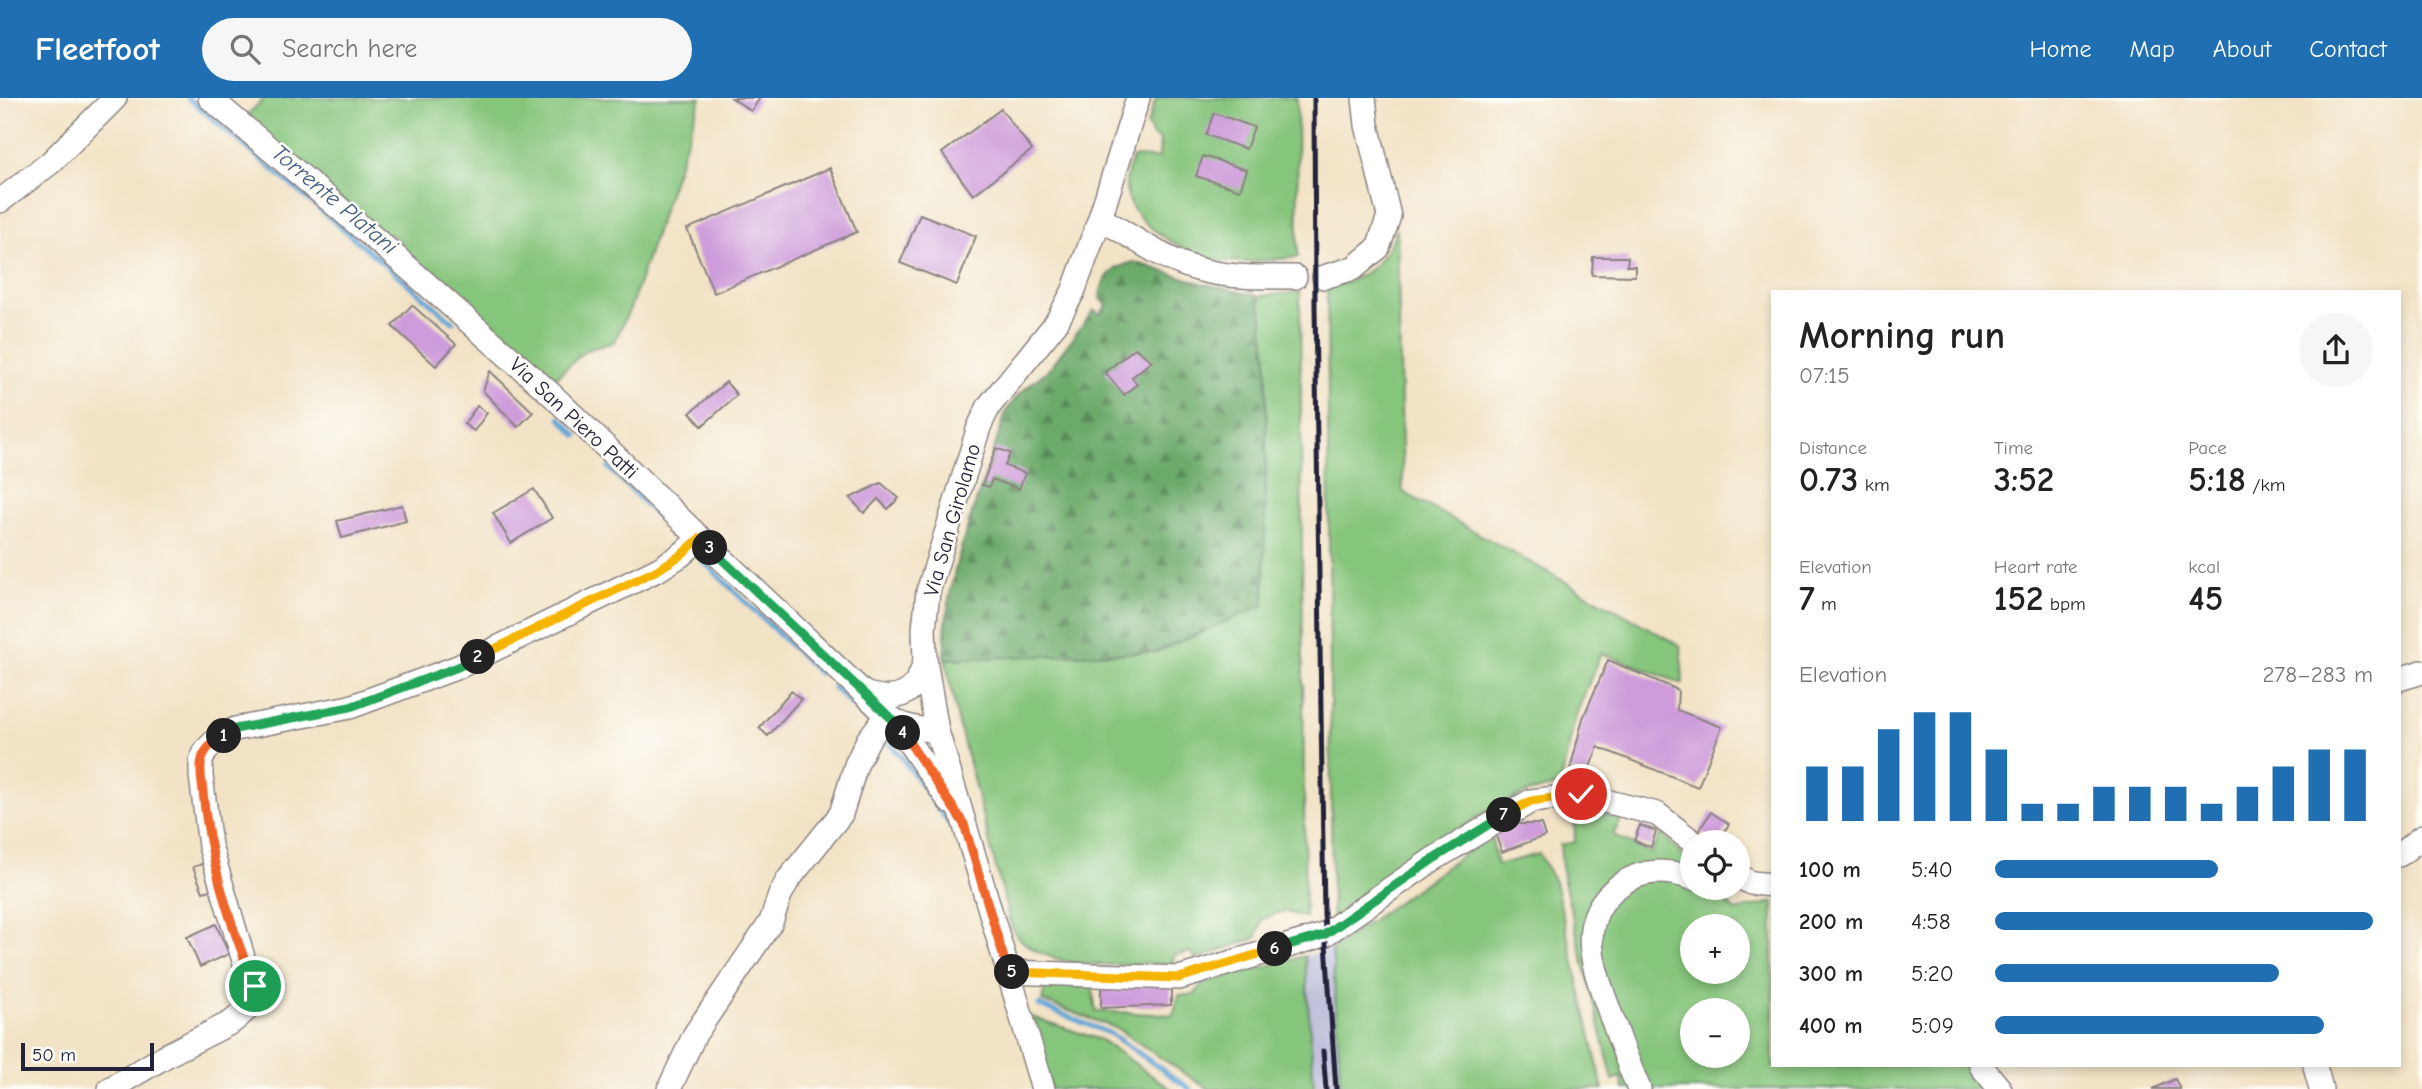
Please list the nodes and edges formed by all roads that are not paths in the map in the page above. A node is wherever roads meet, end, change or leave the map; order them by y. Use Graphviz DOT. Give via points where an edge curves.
graph roads {
  1 [pos="115,98"];
  2 [pos="210,98"];
  3 [pos="1138,98"];
  4 [pos="1364,98"];
  5 [pos="0,201"];
  6 [pos="1100,218"];
  7 [pos="1295,277"];
  8 [pos="1324,277"];
  9 [pos="700,538"];
  10 [pos="925,660"];
  11 [pos="2422,672"];
  12 [pos="2401,678"];
  13 [pos="864,693"];
  14 [pos="891,718"];
  15 [pos="937,731"];
  16 [pos="964,824"];
  17 [pos="1680,832"];
  18 [pos="2422,837"];
  19 [pos="2401,853"];
  20 [pos="1680,874"];
  21 [pos="1750,882"];
  22 [pos="1771,885"];
  23 [pos="1008,972"];
  24 [pos="1982,1067"];
  25 [pos="2315,1067"];
  26 [pos="110,1089"];
  27 [pos="669,1089"];
  28 [pos="1043,1089"];
  29 [pos="1639,1089"];
  30 [pos="2000,1089"];
  31 [pos="2321,1089"];
  1 -- 5 [label="street" via="50,163"];
  2 -- 9 [label="street, Via San Piero Patti" via="551,394"];
  3 -- 6 [label="street, Via San Girolamo"];
  4 -- 8 [label="street" via="1389,216 1378,248 1354,268"];
  6 -- 7 [label="street" via="1196,269 1237,276"];
  6 -- 10 [label="street, Via San Girolamo" via="1073,292 1056,323 989,406 979,426 928,592"];
  9 -- 13 [label="street, Via San Piero Patti"];
  9 -- 26 [label="street" via="659,569 458,667 350,707 235,729 215,741 201,761 204,810 228,910 255,986 253,1000 232,1022"];
  10 -- 13 [label="street" via="915,686 904,694 879,698"];
  10 -- 15 [label="street, Via San Girolamo"];
  11 -- 12 [label="street"];
  13 -- 14 [label="street, Via San Piero Patti"];
  14 -- 15 [label="street, Via San Piero Patti" via="916,729"];
  14 -- 16 [label="street"];
  14 -- 27 [label="street" via="868,740 841,814 788,880 771,922 695,1034"];
  15 -- 16 [label="street, Via San Girolamo"];
  16 -- 23 [label="street, Via San Girolamo"];
  17 -- 23 [label="street" via="1657,814 1581,794 1531,801 1432,860 1324,935 1179,978"];
  18 -- 19 [label="street"];
  20 -- 29 [label="street" via="1652,871 1633,876 1605,898 1595,916 1593,965"];
  21 -- 22 [label="street"];
  23 -- 28 [label="street, Via San Girolamo"];
  24 -- 30 [label="street"];
  25 -- 31 [label="street"];
}
